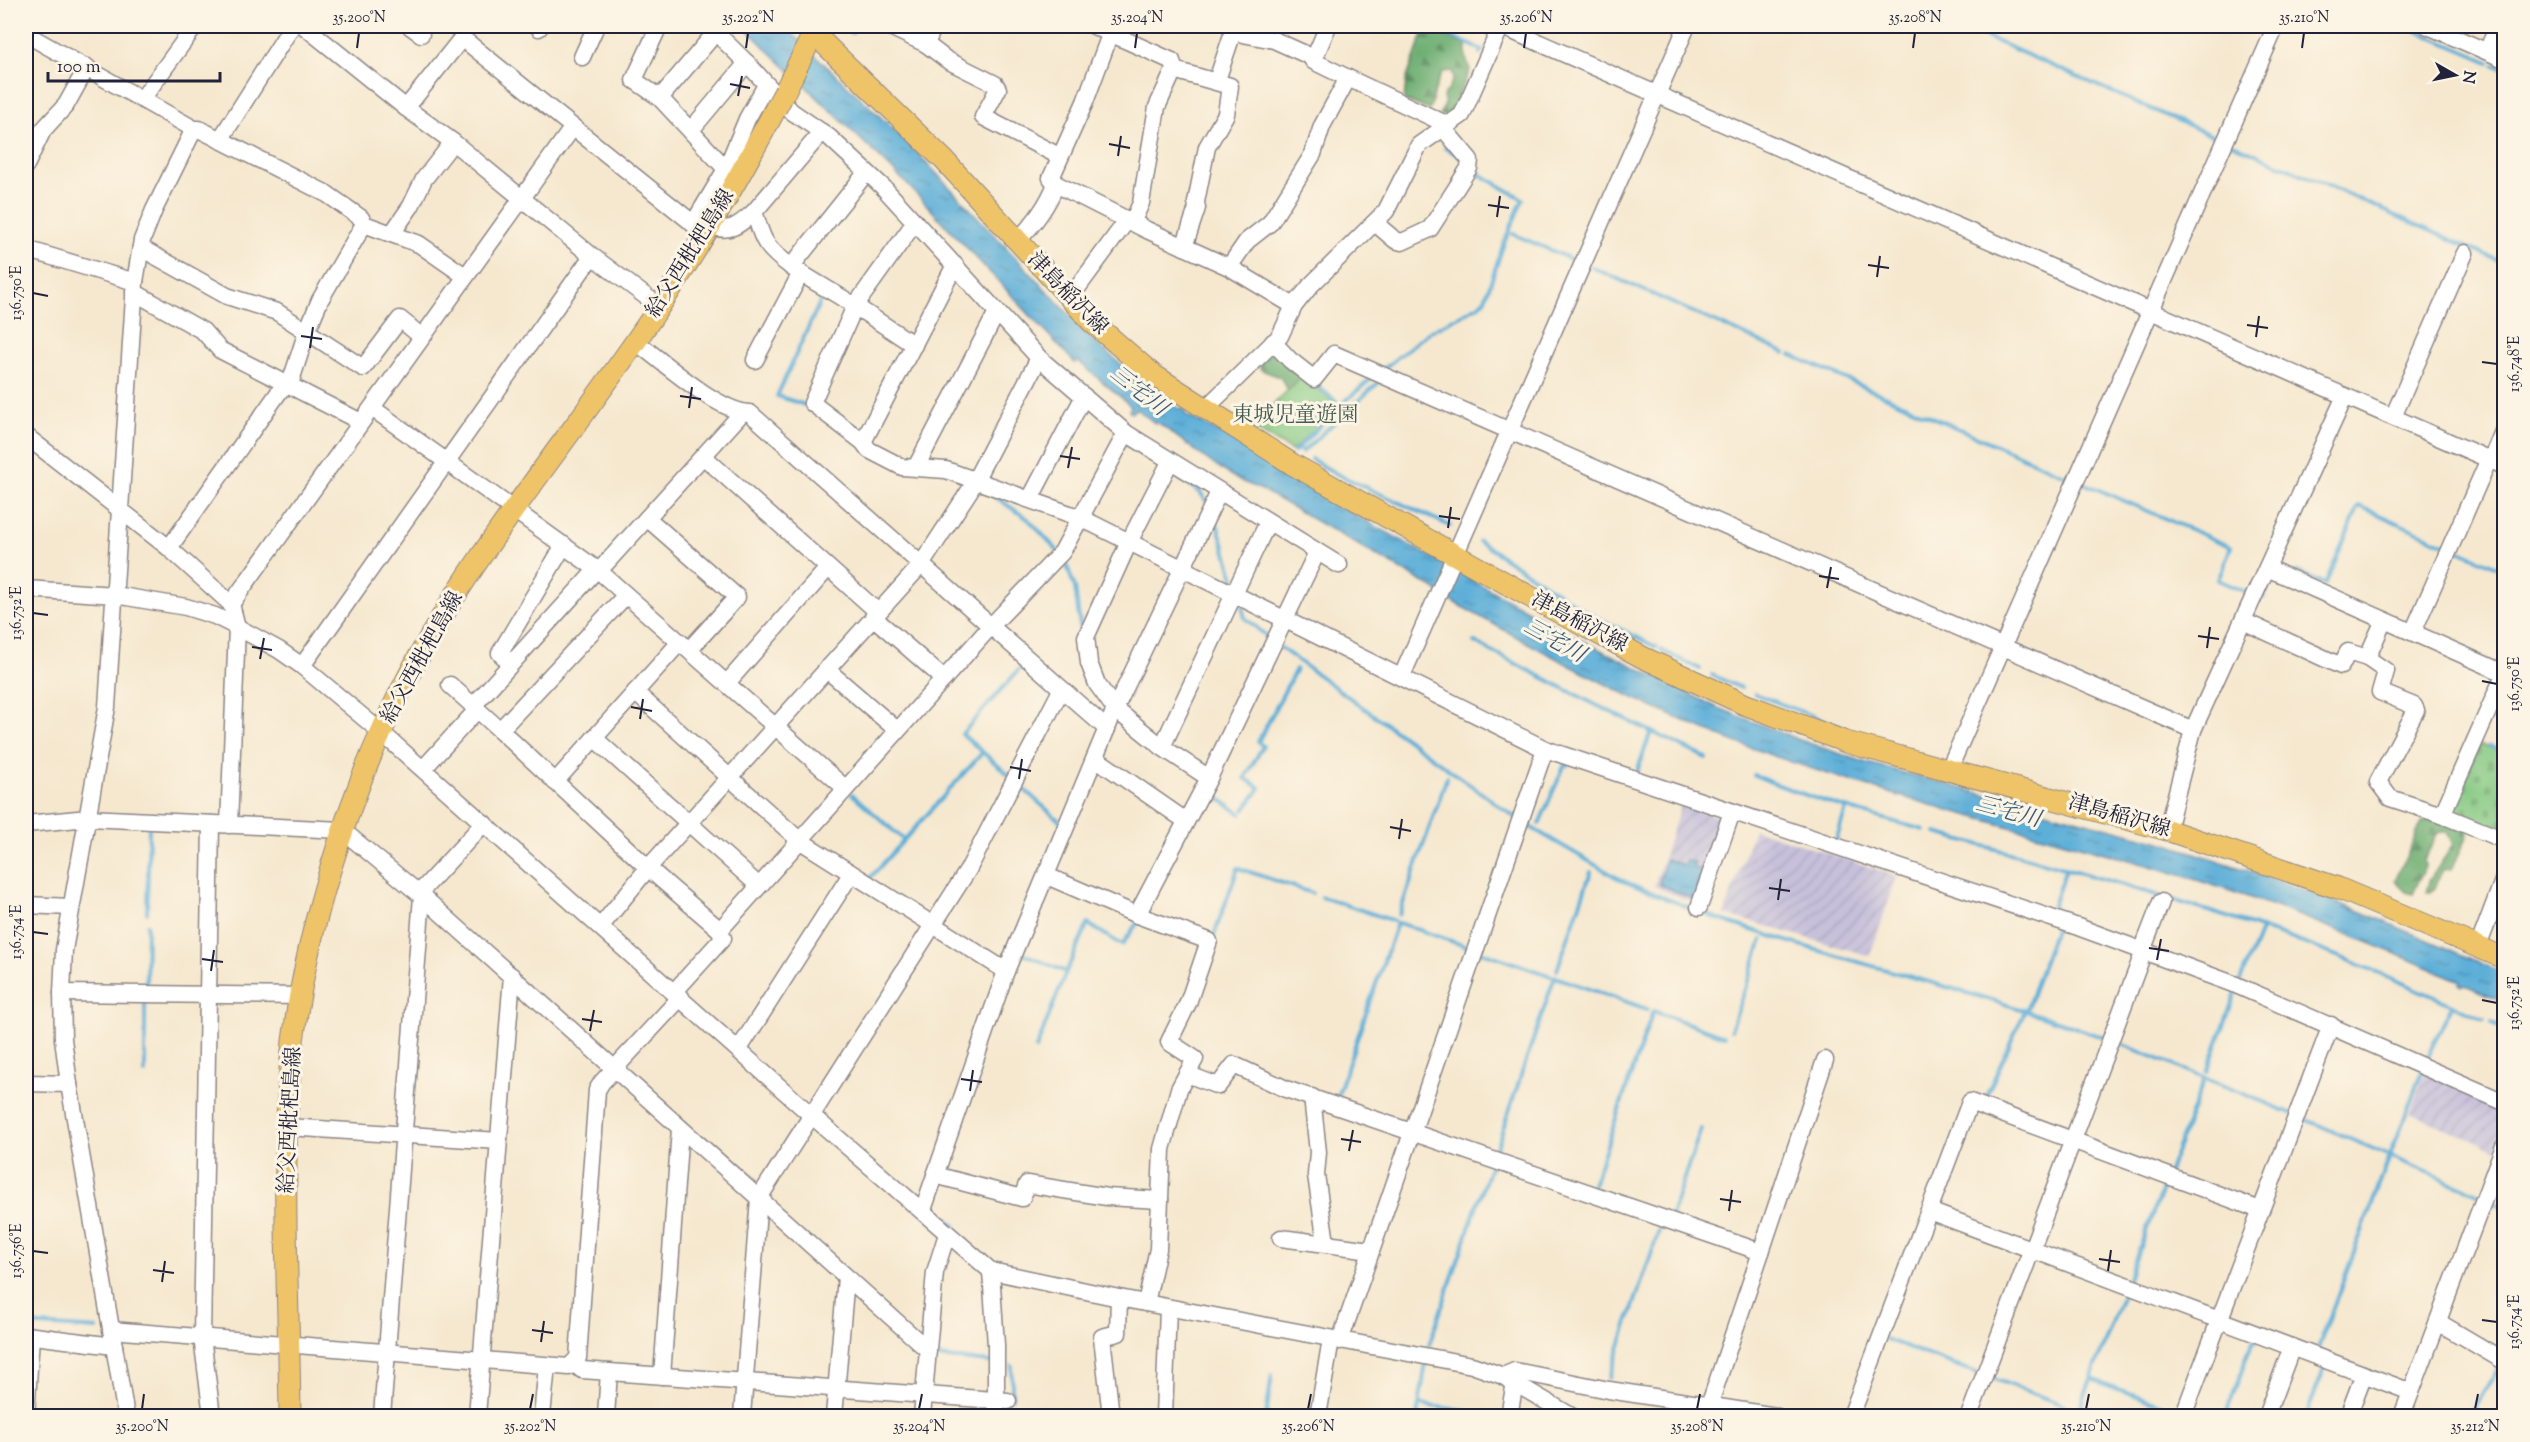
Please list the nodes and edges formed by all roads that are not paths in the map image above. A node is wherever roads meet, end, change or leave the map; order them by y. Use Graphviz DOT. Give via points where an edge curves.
graph roads {
  1 [pos="195,26"];
  2 [pos="292,26"];
  3 [pos="304,26"];
  4 [pos="596,26"];
  5 [pos="659,26"];
  6 [pos="888,26"];
  7 [pos="934,26"];
  8 [pos="1328,26"];
  9 [pos="1687,26"];
  10 [pos="2276,26"];
  11 [pos="2428,26"];
  12 [pos="2498,26"];
  13 [pos="1104,28"];
  14 [pos="1234,28"];
  15 [pos="713,29"];
  16 [pos="467,32"];
  17 [pos="811,32"];
  18 [pos="26,34"];
  19 [pos="926,45"];
  20 [pos="2487,51"];
  21 [pos="582,57"];
  22 [pos="1314,58"];
  23 [pos="2505,59"];
  24 [pos="747,63"];
  25 [pos="87,68"];
  26 [pos="1174,70"];
  27 [pos="1348,78"];
  28 [pos="1217,80"];
  29 [pos="779,92"];
  30 [pos="1657,94"];
  31 [pos="660,98"];
  32 [pos="142,99"];
  33 [pos="406,108"];
  34 [pos="1446,126"];
  35 [pos="573,127"];
  36 [pos="194,129"];
  37 [pos="691,130"];
  38 [pos="822,132"];
  39 [pos="220,140"];
  40 [pos="453,142"];
  41 [pos="1059,156"];
  42 [pos="26,165"];
  43 [pos="726,169"];
  44 [pos="866,173"];
  45 [pos="1056,184"];
  46 [pos="522,198"];
  47 [pos="754,212"];
  48 [pos="1131,220"];
  49 [pos="915,222"];
  50 [pos="1375,223"];
  51 [pos="364,224"];
  52 [pos="702,228"];
  53 [pos="393,232"];
  54 [pos="1017,241"];
  55 [pos="1184,247"];
  56 [pos="141,248"];
  57 [pos="26,249"];
  58 [pos="2465,253"];
  59 [pos="592,256"];
  60 [pos="955,265"];
  61 [pos="1229,267"];
  62 [pos="796,270"];
  63 [pos="465,276"];
  64 [pos="134,287"];
  65 [pos="1070,298"];
  66 [pos="855,306"];
  67 [pos="1294,306"];
  68 [pos="660,307"];
  69 [pos="2151,311"];
  70 [pos="997,312"];
  71 [pos="307,331"];
  72 [pos="422,337"];
  73 [pos="635,341"];
  74 [pos="1273,342"];
  75 [pos="914,345"];
  76 [pos="1040,358"];
  77 [pos="755,360"];
  78 [pos="287,386"];
  79 [pos="1083,396"];
  80 [pos="2345,396"];
  81 [pos="372,408"];
  82 [pos="1204,409"];
  83 [pos="742,413"];
  84 [pos="2392,417"];
  85 [pos="361,422"];
  86 [pos="2505,429"];
  87 [pos="1510,431"];
  88 [pos="1126,433"];
  89 [pos="26,436"];
  90 [pos="863,442"];
  91 [pos="703,456"];
  92 [pos="447,461"];
  93 [pos="1170,462"];
  94 [pos="2495,462"];
  95 [pos="916,467"];
  96 [pos="975,481"];
  97 [pos="1219,492"];
  98 [pos="1030,499"];
  99 [pos="515,509"];
  100 [pos="121,511"];
  101 [pos="647,518"];
  102 [pos="1081,518"];
  103 [pos="1268,522"];
  104 [pos="1129,542"];
  105 [pos="564,545"];
  106 [pos="170,548"];
  107 [pos="1317,552"];
  108 [pos="1455,557"];
  109 [pos="921,565"];
  110 [pos="1340,565"];
  111 [pos="828,568"];
  112 [pos="1182,568"];
  113 [pos="2267,568"];
  114 [pos="598,570"];
  115 [pos="26,589"];
  116 [pos="1233,594"];
  117 [pos="115,595"];
  118 [pos="626,595"];
  119 [pos="231,604"];
  120 [pos="876,614"];
  121 [pos="2384,620"];
  122 [pos="1284,621"];
  123 [pos="2243,621"];
  124 [pos="991,626"];
  125 [pos="237,627"];
  126 [pos="2413,632"];
  127 [pos="684,646"];
  128 [pos="2003,647"];
  129 [pos="2367,658"];
  130 [pos="511,664"];
  131 [pos="302,666"];
  132 [pos="826,669"];
  133 [pos="2505,674"];
  134 [pos="1402,676"];
  135 [pos="944,678"];
  136 [pos="727,683"];
  137 [pos="450,685"];
  138 [pos="1061,690"];
  139 [pos="635,692"];
  140 [pos="475,708"];
  141 [pos="1115,709"];
  142 [pos="775,726"];
  143 [pos="1107,729"];
  144 [pos="500,730"];
  145 [pos="897,730"];
  146 [pos="2193,730"];
  147 [pos="382,733"];
  148 [pos="594,738"];
  149 [pos="1162,747"];
  150 [pos="1545,749"];
  151 [pos="1095,758"];
  152 [pos="423,769"];
  153 [pos="1949,769"];
  154 [pos="730,776"];
  155 [pos="1209,778"];
  156 [pos="555,782"];
  157 [pos="845,788"];
  158 [pos="1732,812"];
  159 [pos="2442,815"];
  160 [pos="88,818"];
  161 [pos="1186,821"];
  162 [pos="689,822"];
  163 [pos="484,823"];
  164 [pos="26,824"];
  165 [pos="211,824"];
  166 [pos="229,825"];
  167 [pos="342,830"];
  168 [pos="2167,830"];
  169 [pos="799,840"];
  170 [pos="2505,840"];
  171 [pos="648,868"];
  172 [pos="851,874"];
  173 [pos="1047,876"];
  174 [pos="2505,878"];
  175 [pos="759,886"];
  176 [pos="422,896"];
  177 [pos="2161,902"];
  178 [pos="26,905"];
  179 [pos="70,907"];
  180 [pos="1699,907"];
  181 [pos="1137,915"];
  182 [pos="932,924"];
  183 [pos="600,926"];
  184 [pos="720,930"];
  185 [pos="2478,947"];
  186 [pos="2143,951"];
  187 [pos="2505,958"];
  188 [pos="1006,971"];
  189 [pos="512,976"];
  190 [pos="62,993"];
  191 [pos="209,993"];
  192 [pos="677,995"];
  193 [pos="300,996"];
  194 [pos="2331,1025"];
  195 [pos="739,1049"];
  196 [pos="1825,1060"];
  197 [pos="615,1068"];
  198 [pos="1187,1074"];
  199 [pos="26,1083"];
  200 [pos="69,1084"];
  201 [pos="1312,1097"];
  202 [pos="2505,1102"];
  203 [pos="810,1114"];
  204 [pos="288,1127"];
  205 [pos="680,1129"];
  206 [pos="1412,1132"];
  207 [pos="402,1134"];
  208 [pos="499,1141"];
  209 [pos="2072,1141"];
  210 [pos="2505,1146"];
  211 [pos="935,1175"];
  212 [pos="759,1198"];
  213 [pos="1160,1200"];
  214 [pos="922,1210"];
  215 [pos="2260,1210"];
  216 [pos="1929,1211"];
  217 [pos="947,1234"];
  218 [pos="1281,1238"];
  219 [pos="1326,1243"];
  220 [pos="1371,1250"];
  221 [pos="2031,1250"];
  222 [pos="1761,1252"];
  223 [pos="991,1271"];
  224 [pos="846,1277"];
  225 [pos="1119,1298"];
  226 [pos="1146,1303"];
  227 [pos="1168,1308"];
  228 [pos="2219,1320"];
  229 [pos="2438,1322"];
  230 [pos="28,1335"];
  231 [pos="202,1337"];
  232 [pos="113,1338"];
  233 [pos="1335,1340"];
  234 [pos="289,1344"];
  235 [pos="2292,1347"];
  236 [pos="928,1350"];
  237 [pos="387,1352"];
  238 [pos="481,1360"];
  239 [pos="2505,1361"];
  240 [pos="574,1363"];
  241 [pos="547,1366"];
  242 [pos="609,1372"];
  243 [pos="2364,1374"];
  244 [pos="662,1376"];
  245 [pos="1509,1379"];
  246 [pos="744,1382"];
  247 [pos="836,1389"];
  248 [pos="2411,1392"];
  249 [pos="923,1394"];
  250 [pos="1709,1404"];
  251 [pos="1000,1406"];
  252 [pos="26,1416"];
  253 [pos="126,1416"];
  254 [pos="212,1416"];
  255 [pos="290,1416"];
  256 [pos="382,1416"];
  257 [pos="477,1416"];
  258 [pos="542,1416"];
  259 [pos="606,1416"];
  260 [pos="742,1416"];
  261 [pos="834,1416"];
  262 [pos="922,1416"];
  263 [pos="1111,1416"];
  264 [pos="1164,1416"];
  265 [pos="1318,1416"];
  266 [pos="1509,1416"];
  267 [pos="1571,1416"];
  268 [pos="1776,1416"];
  269 [pos="1855,1416"];
  270 [pos="1969,1416"];
  271 [pos="2183,1416"];
  272 [pos="2266,1416"];
  273 [pos="2348,1416"];
  274 [pos="2402,1416"];
  1 -- 32 [label="street"];
  2 -- 39 [label="street"];
  3 -- 33 [label="street"];
  4 -- 21 [label="street"];
  5 -- 31 [label="street" via="634,80"];
  6 -- 19 [label="street"];
  7 -- 19 [label="street"];
  8 -- 22 [label="street"];
  9 -- 30 [label="street"];
  10 -- 69 [label="street"];
  11 -- 20 [label="street"];
  12 -- 20 [label="street"];
  13 -- 26 [label="street" via="1172,61"];
  13 -- 41 [label="street" via="1085,102"];
  14 -- 22 [label="street"];
  14 -- 28 [label="street"];
  15 -- 24 [label="street"];
  15 -- 31 [label="street"];
  16 -- 33 [label="street"];
  16 -- 35 [label="street"];
  17 -- 29 [label="main road, 給父西枇杷島線"];
  17 -- 54 [label="main road, 津島稲沢線" via="944,160"];
  18 -- 25 [label="street"];
  19 -- 41 [label="street" via="995,84 998,89 983,117"];
  20 -- 23 [label="street"];
  22 -- 27 [label="street" via="1313,61"];
  24 -- 29 [label="street"];
  24 -- 37 [label="street"];
  25 -- 32 [label="street"];
  25 -- 42 [label="street" via="66,105 43,129"];
  26 -- 28 [label="street"];
  26 -- 48 [label="street" via="1157,107 1141,203"];
  27 -- 34 [label="street"];
  27 -- 61 [label="street" via="1322,126 1313,153 1270,223 1247,241"];
  28 -- 55 [label="street" via="1230,86 1226,114 1207,147 1197,208"];
  29 -- 38 [label="street" via="791,111"];
  29 -- 43 [label="street" via="747,119"];
  29 -- 52 [label="main road, 給父西枇杷島線"];
  30 -- 34 [label="street" via="1501,26 1462,115"];
  30 -- 69 [label="street"];
  30 -- 87 [label="street"];
  31 -- 37 [label="street"];
  32 -- 36 [label="street"];
  33 -- 40 [label="street"];
  34 -- 50 [label="street" via="1419,145 1396,195"];
  34 -- 50 [label="street" via="1470,160 1469,168 1430,230 1402,242"];
  35 -- 46 [label="street"];
  35 -- 52 [label="street"];
  36 -- 39 [label="street"];
  36 -- 56 [label="street" via="154,210"];
  37 -- 43 [label="street"];
  38 -- 44 [label="street"];
  38 -- 47 [label="street"];
  39 -- 51 [label="street" via="327,194"];
  40 -- 46 [label="street"];
  40 -- 53 [label="street" via="424,179"];
  41 -- 45 [label="street" via="1051,178"];
  43 -- 52 [label="street"];
  44 -- 49 [label="street"];
  44 -- 62 [label="street"];
  45 -- 48 [label="street"];
  45 -- 54 [label="street" via="1035,223"];
  46 -- 59 [label="street"];
  46 -- 63 [label="street"];
  47 -- 52 [label="street" via="730,229"];
  47 -- 62 [label="street" via="765,241"];
  48 -- 55 [label="street"];
  48 -- 65 [label="street"];
  49 -- 60 [label="street"];
  49 -- 66 [label="street"];
  50 -- 67 [label="street"];
  51 -- 53 [label="street"];
  51 -- 71 [label="street" via="320,300"];
  52 -- 68 [label="main road, 給父西枇杷島線"];
  53 -- 63 [label="street" via="419,244"];
  54 -- 65 [label="main road, 津島稲沢線"];
  55 -- 61 [label="street"];
  56 -- 64 [label="street"];
  56 -- 71 [label="street" via="227,296 276,312"];
  57 -- 64 [label="street"];
  58 -- 84 [label="street"];
  59 -- 68 [label="street"];
  59 -- 92 [label="street"];
  60 -- 70 [label="street"];
  60 -- 75 [label="street"];
  61 -- 67 [label="street"];
  62 -- 66 [label="street"];
  62 -- 77 [label="street"];
  63 -- 72 [label="street"];
  64 -- 78 [label="street" via="203,331 220,351"];
  64 -- 100 [label="street"];
  65 -- 82 [label="main road, 津島稲沢線" via="1123,351"];
  66 -- 75 [label="street"];
  66 -- 90 [label="street" via="812,403"];
  67 -- 74 [label="street" via="1280,336"];
  68 -- 73 [label="main road, 給父西枇杷島線"];
  69 -- 80 [label="street"];
  69 -- 128 [label="street"];
  70 -- 76 [label="street"];
  70 -- 95 [label="street"];
  71 -- 72 [label="street" via="363,368 400,319"];
  71 -- 78 [label="street"];
  72 -- 81 [label="street"];
  73 -- 83 [label="street" via="709,396"];
  73 -- 99 [label="main road, 給父西枇杷島線"];
  74 -- 82 [label="street"];
  74 -- 87 [label="street" via="1314,379 1334,354"];
  75 -- 90 [label="street"];
  76 -- 79 [label="street"];
  76 -- 96 [label="street"];
  78 -- 85 [label="street"];
  78 -- 106 [label="street"];
  79 -- 88 [label="street"];
  79 -- 98 [label="street"];
  80 -- 84 [label="street"];
  80 -- 113 [label="street"];
  81 -- 85 [label="street"];
  81 -- 92 [label="street"];
  82 -- 108 [label="main road, 津島稲沢線"];
  83 -- 91 [label="street"];
  83 -- 109 [label="street" via="750,413"];
  84 -- 94 [label="street"];
  85 -- 119 [label="street"];
  86 -- 94 [label="street"];
  87 -- 108 [label="street"];
  87 -- 128 [label="street"];
  88 -- 93 [label="street"];
  88 -- 102 [label="street"];
  89 -- 100 [label="street"];
  90 -- 95 [label="street" via="869,450 893,463"];
  91 -- 101 [label="street"];
  91 -- 111 [label="street"];
  92 -- 99 [label="street"];
  92 -- 131 [label="street"];
  93 -- 97 [label="street"];
  93 -- 104 [label="street"];
  94 -- 126 [label="street"];
  95 -- 96 [label="street" via="946,470"];
  96 -- 98 [label="street"];
  96 -- 109 [label="street"];
  97 -- 103 [label="street"];
  97 -- 112 [label="street"];
  98 -- 102 [label="street"];
  99 -- 105 [label="street"];
  99 -- 147 [label="main road, 給父西枇杷島線" via="443,616"];
  100 -- 106 [label="street"];
  100 -- 117 [label="street"];
  101 -- 114 [label="street"];
  101 -- 127 [label="street" via="736,597"];
  102 -- 104 [label="street"];
  102 -- 124 [label="street" via="1062,552"];
  103 -- 107 [label="street"];
  103 -- 116 [label="street"];
  104 -- 112 [label="street"];
  104 -- 141 [label="street" via="1086,637 1089,663 1097,684"];
  105 -- 114 [label="street"];
  105 -- 130 [label="street" via="500,653"];
  106 -- 119 [label="street"];
  107 -- 110 [label="street"];
  107 -- 122 [label="street"];
  108 -- 134 [label="street"];
  108 -- 153 [label="main road, 津島稲沢線" via="1642,657 1744,704 1846,742"];
  109 -- 120 [label="street"];
  109 -- 124 [label="street"];
  111 -- 120 [label="street"];
  111 -- 136 [label="street"];
  112 -- 116 [label="street"];
  112 -- 141 [label="street"];
  113 -- 121 [label="street"];
  113 -- 123 [label="street"];
  114 -- 118 [label="street"];
  114 -- 130 [label="street"];
  115 -- 117 [label="street"];
  116 -- 122 [label="street"];
  116 -- 149 [label="street"];
  117 -- 125 [label="street" via="186,607"];
  117 -- 160 [label="street" via="107,707"];
  118 -- 127 [label="street"];
  118 -- 144 [label="street"];
  119 -- 125 [label="street"];
  120 -- 132 [label="street"];
  120 -- 135 [label="street"];
  121 -- 126 [label="street"];
  121 -- 129 [label="street"];
  122 -- 134 [label="street"];
  122 -- 155 [label="street"];
  123 -- 129 [label="street" via="2342,666 2348,652"];
  123 -- 146 [label="street"];
  124 -- 135 [label="street"];
  124 -- 138 [label="street"];
  125 -- 131 [label="street"];
  125 -- 166 [label="street"];
  126 -- 133 [label="street"];
  127 -- 136 [label="street"];
  127 -- 139 [label="street"];
  128 -- 146 [label="street"];
  128 -- 153 [label="street"];
  129 -- 159 [label="street" via="2386,671 2380,692 2416,710 2379,782 2390,798"];
  130 -- 140 [label="street"];
  131 -- 147 [label="street"];
  132 -- 142 [label="street"];
  132 -- 145 [label="street"];
  133 -- 159 [label="street"];
  134 -- 150 [label="street"];
  135 -- 145 [label="street"];
  136 -- 142 [label="street"];
  137 -- 140 [label="street"];
  138 -- 143 [label="street"];
  138 -- 182 [label="street" via="968,870"];
  139 -- 148 [label="street"];
  139 -- 154 [label="street"];
  140 -- 144 [label="street"];
  140 -- 152 [label="street"];
  141 -- 143 [label="street"];
  141 -- 149 [label="street"];
  142 -- 154 [label="street"];
  142 -- 157 [label="street"];
  143 -- 151 [label="street"];
  144 -- 156 [label="street"];
  145 -- 157 [label="street"];
  146 -- 168 [label="street"];
  147 -- 152 [label="street"];
  147 -- 167 [label="main road, 給父西枇杷島線"];
  148 -- 156 [label="street"];
  148 -- 162 [label="street"];
  149 -- 155 [label="street"];
  150 -- 158 [label="street"];
  150 -- 206 [label="street"];
  151 -- 161 [label="street"];
  151 -- 173 [label="street"];
  152 -- 163 [label="street"];
  153 -- 168 [label="main road, 津島稲沢線"];
  154 -- 162 [label="street"];
  154 -- 169 [label="street"];
  155 -- 161 [label="street"];
  156 -- 171 [label="street"];
  157 -- 169 [label="street"];
  158 -- 180 [label="street"];
  158 -- 186 [label="street"];
  159 -- 170 [label="street"];
  160 -- 164 [label="street"];
  160 -- 165 [label="street"];
  160 -- 179 [label="street"];
  161 -- 181 [label="street"];
  162 -- 171 [label="street"];
  162 -- 175 [label="street"];
  163 -- 176 [label="street" via="423,889"];
  163 -- 183 [label="street"];
  165 -- 166 [label="street"];
  165 -- 191 [label="street"];
  166 -- 167 [label="street"];
  167 -- 176 [label="street"];
  167 -- 193 [label="main road, 給父西枇杷島線"];
  168 -- 185 [label="main road, 津島稲沢線" via="2338,888"];
  169 -- 172 [label="street"];
  169 -- 175 [label="street"];
  171 -- 183 [label="street"];
  171 -- 184 [label="street"];
  172 -- 182 [label="street"];
  172 -- 195 [label="street"];
  173 -- 181 [label="street"];
  173 -- 188 [label="street"];
  174 -- 185 [label="street"];
  175 -- 184 [label="street"];
  176 -- 189 [label="street"];
  176 -- 207 [label="street"];
  177 -- 186 [label="street"];
  178 -- 179 [label="street"];
  179 -- 190 [label="street"];
  181 -- 198 [label="street" via="1209,941 1188,1003 1169,1042 1195,1059"];
  182 -- 188 [label="street"];
  182 -- 203 [label="street"];
  183 -- 192 [label="street"];
  184 -- 192 [label="street" via="723,938"];
  185 -- 187 [label="main road, 津島稲沢線"];
  186 -- 194 [label="street"];
  186 -- 209 [label="street"];
  188 -- 211 [label="street"];
  189 -- 197 [label="street"];
  189 -- 208 [label="street"];
  190 -- 191 [label="street"];
  190 -- 200 [label="street"];
  191 -- 193 [label="street"];
  191 -- 231 [label="street"];
  192 -- 195 [label="street"];
  192 -- 197 [label="street"];
  193 -- 204 [label="main road, 給父西枇杷島線" via="290,1068"];
  194 -- 202 [label="street"];
  194 -- 215 [label="street"];
  195 -- 203 [label="street"];
  196 -- 222 [label="street"];
  197 -- 205 [label="street"];
  197 -- 240 [label="street" via="597,1090 578,1358"];
  198 -- 201 [label="street" via="1218,1086 1234,1065"];
  198 -- 213 [label="street" via="1162,1149"];
  199 -- 200 [label="street"];
  200 -- 232 [label="street"];
  201 -- 206 [label="street"];
  201 -- 219 [label="street" via="1318,1152 1316,1175"];
  203 -- 212 [label="street"];
  203 -- 214 [label="street"];
  204 -- 207 [label="street"];
  204 -- 234 [label="main road, 給父西枇杷島線"];
  205 -- 212 [label="street"];
  205 -- 244 [label="street"];
  206 -- 220 [label="street"];
  206 -- 222 [label="street"];
  207 -- 208 [label="street"];
  207 -- 237 [label="street"];
  208 -- 238 [label="street"];
  209 -- 215 [label="street"];
  209 -- 216 [label="street" via="1970,1102"];
  209 -- 221 [label="street"];
  210 -- 229 [label="street"];
  211 -- 213 [label="street" via="1022,1198 1027,1184 1107,1197"];
  211 -- 214 [label="street"];
  212 -- 224 [label="street"];
  212 -- 246 [label="street"];
  213 -- 226 [label="street" via="1158,1249"];
  214 -- 217 [label="street"];
  215 -- 228 [label="street"];
  216 -- 221 [label="street"];
  216 -- 269 [label="street" via="1851,1416"];
  217 -- 223 [label="street"];
  217 -- 236 [label="street" via="935,1272"];
  218 -- 219 [label="street"];
  219 -- 220 [label="street"];
  220 -- 233 [label="street"];
  221 -- 228 [label="street"];
  221 -- 270 [label="street"];
  222 -- 250 [label="street"];
  223 -- 225 [label="street"];
  223 -- 251 [label="street"];
  224 -- 236 [label="street"];
  224 -- 247 [label="street"];
  225 -- 226 [label="street"];
  225 -- 263 [label="street" via="1118,1333 1102,1337"];
  226 -- 227 [label="street"];
  227 -- 233 [label="street"];
  227 -- 264 [label="street"];
  228 -- 235 [label="street"];
  228 -- 271 [label="street"];
  229 -- 239 [label="street"];
  229 -- 248 [label="street"];
  230 -- 232 [label="street"];
  230 -- 252 [label="street"];
  231 -- 232 [label="street"];
  231 -- 234 [label="street"];
  231 -- 254 [label="street"];
  232 -- 253 [label="street"];
  233 -- 245 [label="street" via="1472,1365"];
  233 -- 265 [label="street"];
  234 -- 237 [label="street"];
  234 -- 255 [label="main road, 給父西枇杷島線"];
  235 -- 243 [label="street"];
  235 -- 272 [label="street"];
  236 -- 249 [label="street"];
  237 -- 238 [label="street"];
  237 -- 256 [label="street"];
  238 -- 241 [label="street"];
  238 -- 257 [label="street"];
  240 -- 241 [label="street" via="569,1367"];
  240 -- 242 [label="street" via="582,1370"];
  241 -- 258 [label="street"];
  242 -- 244 [label="street"];
  242 -- 259 [label="street"];
  243 -- 248 [label="street"];
  243 -- 273 [label="street"];
  244 -- 246 [label="street"];
  245 -- 250 [label="street" via="1515,1371"];
  245 -- 266 [label="street"];
  245 -- 267 [label="street"];
  246 -- 247 [label="street"];
  246 -- 260 [label="street"];
  247 -- 249 [label="street"];
  247 -- 261 [label="street"];
  248 -- 274 [label="street"];
  249 -- 251 [label="street"];
  249 -- 262 [label="street"];
  250 -- 268 [label="street"];
}
